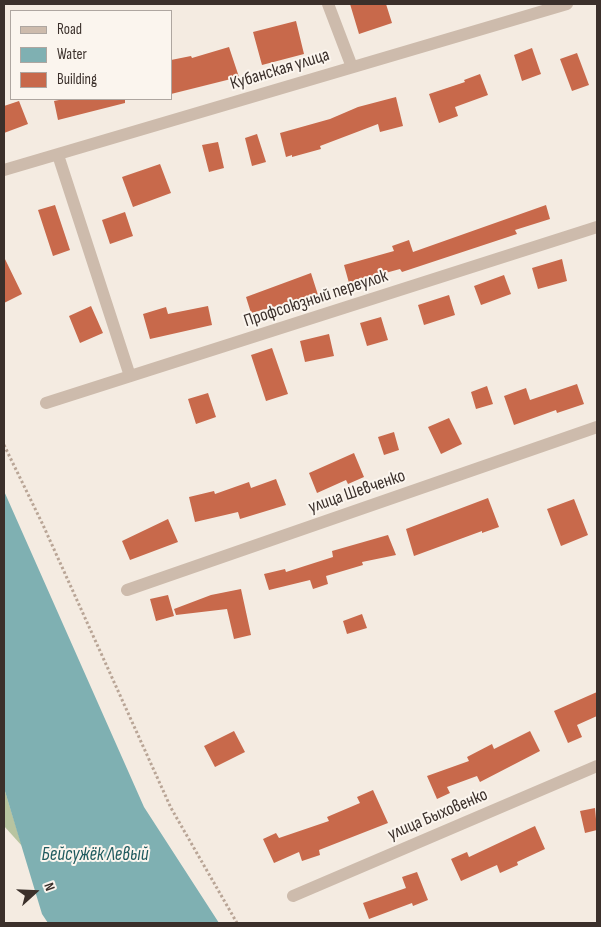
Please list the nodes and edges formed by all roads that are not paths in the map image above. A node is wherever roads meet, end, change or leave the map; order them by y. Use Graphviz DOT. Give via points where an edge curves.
graph roads {
  1 [pos="328,4"];
  2 [pos="567,4"];
  3 [pos="352,67"];
  4 [pos="58,154"];
  5 [pos="4,170"];
  6 [pos="597,227"];
  7 [pos="130,376"];
  8 [pos="46,403"];
  9 [pos="597,428"];
  10 [pos="127,590"];
  11 [pos="597,766"];
  12 [pos="293,896"];
  1 -- 3 [label="street"];
  2 -- 3 [label="street, Кубанская улица"];
  3 -- 4 [label="street, Кубанская улица"];
  4 -- 5 [label="street, Кубанская улица"];
  4 -- 7 [label="street"];
  6 -- 7 [label="street, Профсоюзный переулок"];
  7 -- 8 [label="street, Профсоюзный переулок"];
  9 -- 10 [label="street, улица Шевченко"];
  11 -- 12 [label="street, улица Быховенко"];
}
